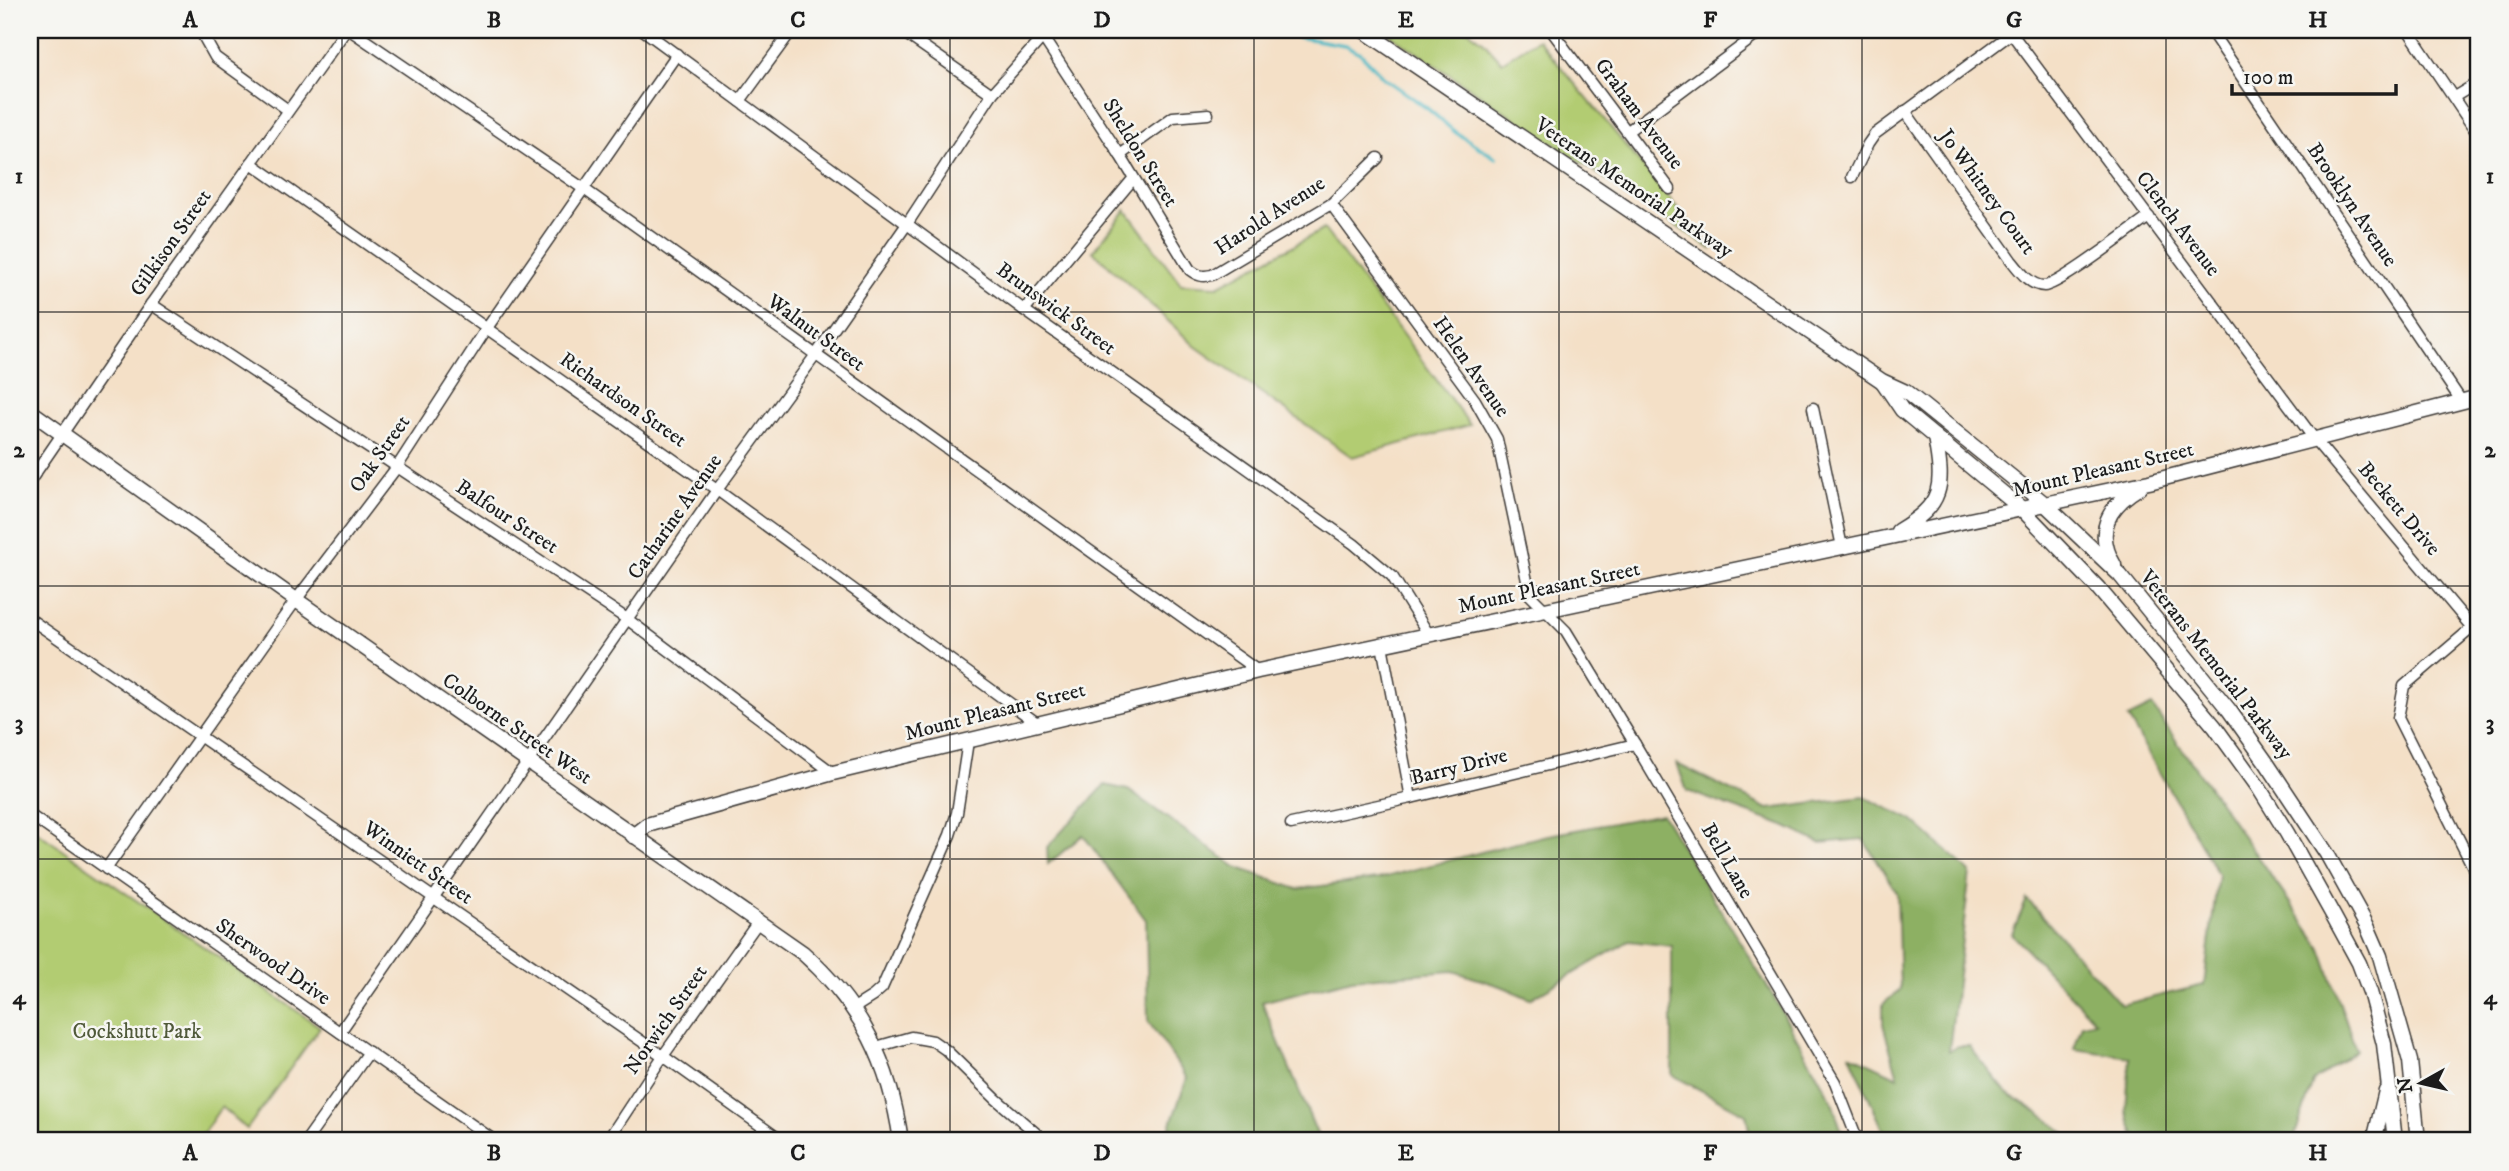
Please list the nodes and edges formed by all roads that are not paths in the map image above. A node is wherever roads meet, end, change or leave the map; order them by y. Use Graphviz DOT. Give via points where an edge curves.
graph roads {
  1 [pos="348,30"];
  2 [pos="643,30"];
  3 [pos="792,30"];
  4 [pos="900,30"];
  5 [pos="1363,30"];
  6 [pos="1551,30"];
  7 [pos="1763,30"];
  8 [pos="2210,30"];
  9 [pos="2408,30"];
  10 [pos="201,32"];
  11 [pos="2011,32"];
  12 [pos="1045,33"];
  13 [pos="677,54"];
  14 [pos="2479,82"];
  15 [pos="992,94"];
  16 [pos="2454,97"];
  17 [pos="740,101"];
  18 [pos="288,110"];
  19 [pos="1905,111"];
  20 [pos="1208,114"];
  21 [pos="1628,131"];
  22 [pos="2479,135"];
  23 [pos="1121,155"];
  24 [pos="1378,158"];
  25 [pos="251,163"];
  26 [pos="1852,177"];
  27 [pos="1133,179"];
  28 [pos="584,189"];
  29 [pos="1670,189"];
  30 [pos="1331,204"];
  31 [pos="2149,218"];
  32 [pos="906,224"];
  33 [pos="1212,275"];
  34 [pos="151,304"];
  35 [pos="1024,310"];
  36 [pos="487,328"];
  37 [pos="815,356"];
  38 [pos="1882,381"];
  39 [pos="2479,397"];
  40 [pos="2462,402"];
  41 [pos="1813,408"];
  42 [pos="30,411"];
  43 [pos="62,434"];
  44 [pos="1935,437"];
  45 [pos="2315,440"];
  46 [pos="397,467"];
  47 [pos="30,481"];
  48 [pos="2149,482"];
  49 [pos="716,490"];
  50 [pos="2045,503"];
  51 [pos="2022,509"];
  52 [pos="1887,537"];
  53 [pos="1842,547"];
  54 [pos="2120,575"];
  55 [pos="296,600"];
  56 [pos="1545,611"];
  57 [pos="30,619"];
  58 [pos="627,620"];
  59 [pos="2476,631"];
  60 [pos="1429,635"];
  61 [pos="1382,645"];
  62 [pos="1258,671"];
  63 [pos="1037,723"];
  64 [pos="200,737"];
  65 [pos="968,741"];
  66 [pos="1636,744"];
  67 [pos="527,762"];
  68 [pos="833,773"];
  69 [pos="1411,798"];
  70 [pos="30,815"];
  71 [pos="1291,824"];
  72 [pos="633,836"];
  73 [pos="106,869"];
  74 [pos="2479,879"];
  75 [pos="432,897"];
  76 [pos="758,922"];
  77 [pos="854,1008"];
  78 [pos="340,1032"];
  79 [pos="876,1047"];
  80 [pos="369,1052"];
  81 [pos="663,1056"];
  82 [pos="2389,1080"];
  83 [pos="306,1141"];
  84 [pos="495,1141"];
  85 [pos="607,1141"];
  86 [pos="782,1141"];
  87 [pos="901,1141"];
  88 [pos="1045,1141"];
  89 [pos="1858,1141"];
  90 [pos="2374,1141"];
  91 [pos="2395,1141"];
  92 [pos="2418,1141"];
  1 -- 18 [label="street, Gilkison Street"];
  1 -- 28 [label="street, Walnut Street"];
  2 -- 13 [label="street, Brunswick Street"];
  3 -- 17 [label="street"];
  4 -- 15 [label="street"];
  5 -- 38 [label="main road, Veterans Memorial Parkway"];
  6 -- 21 [label="street, Graham Avenue"];
  7 -- 21 [label="street"];
  8 -- 40 [label="street, Brooklyn Avenue"];
  9 -- 16 [label="street"];
  10 -- 18 [label="street" via="215,57"];
  11 -- 19 [label="street"];
  11 -- 31 [label="street, Clench Avenue"];
  12 -- 15 [label="street, Catharine Avenue"];
  12 -- 23 [label="street, Sheldon Street"];
  13 -- 17 [label="street, Brunswick Street"];
  13 -- 28 [label="street, Oak Street"];
  14 -- 16 [label="street"];
  15 -- 32 [label="street, Catharine Avenue"];
  16 -- 22 [label="street"];
  17 -- 32 [label="street, Brunswick Street"];
  18 -- 25 [label="street, Gilkison Street"];
  19 -- 26 [label="street" via="1875,134"];
  19 -- 31 [label="street, Jo Whitney Court" via="2011,260 2035,284 2044,286 2065,278"];
  20 -- 23 [label="street" via="1173,117"];
  21 -- 29 [label="street, Graham Avenue"];
  23 -- 27 [label="street, Sheldon Street"];
  24 -- 30 [label="street, Harold Avenue"];
  25 -- 34 [label="street, Gilkison Street"];
  25 -- 36 [label="street, Richardson Street"];
  27 -- 33 [label="street, Sheldon Street" via="1190,270 1203,277"];
  27 -- 35 [label="street"];
  28 -- 36 [label="street, Oak Street"];
  28 -- 37 [label="street, Walnut Street"];
  30 -- 33 [label="street, Harold Avenue"];
  30 -- 56 [label="street, Helen Avenue" via="1475,400 1497,439 1530,595"];
  31 -- 45 [label="street, Clench Avenue"];
  32 -- 35 [label="street, Brunswick Street"];
  32 -- 37 [label="street, Catharine Avenue"];
  34 -- 43 [label="street, Gilkison Street"];
  34 -- 46 [label="street, Balfour Street"];
  35 -- 60 [label="street, Brunswick Street" via="1354,544 1392,576"];
  36 -- 46 [label="street, Oak Street"];
  36 -- 49 [label="street, Richardson Street"];
  37 -- 49 [label="street, Catharine Avenue"];
  37 -- 62 [label="street, Walnut Street"];
  38 -- 44 [label="main road, Veterans Memorial Parkway" via="1902,410"];
  38 -- 50 [label="main road, Veterans Memorial Parkway" via="1906,392"];
  39 -- 40 [label="main road, Mount Pleasant Street"];
  40 -- 45 [label="main road, Mount Pleasant Street"];
  41 -- 53 [label="street"];
  42 -- 43 [label="main road, Colborne Street West"];
  43 -- 47 [label="street, Gilkison Street"];
  43 -- 55 [label="main road, Colborne Street West"];
  44 -- 51 [label="main road, Veterans Memorial Parkway"];
  44 -- 52 [label="main road" via="1939,490 1918,519"];
  45 -- 48 [label="main road, Mount Pleasant Street"];
  45 -- 59 [label="street, Beckett Drive"];
  46 -- 55 [label="street, Oak Street"];
  46 -- 58 [label="street, Balfour Street"];
  48 -- 50 [label="main road, Mount Pleasant Street"];
  48 -- 54 [label="main road" via="2127,495 2104,530 2108,554"];
  49 -- 58 [label="street, Catharine Avenue"];
  49 -- 63 [label="street, Richardson Street"];
  50 -- 51 [label="main road, Mount Pleasant Street"];
  50 -- 54 [label="main road, Veterans Memorial Parkway"];
  51 -- 52 [label="main road, Mount Pleasant Street"];
  51 -- 82 [label="main road, Veterans Memorial Parkway" via="2166,666 2259,788 2359,963 2378,1018"];
  52 -- 53 [label="main road, Mount Pleasant Street"];
  53 -- 56 [label="main road, Mount Pleasant Street"];
  54 -- 92 [label="main road, Veterans Memorial Parkway" via="2266,762 2327,854 2367,926 2390,987 2410,1062"];
  55 -- 64 [label="street, Oak Street"];
  55 -- 67 [label="main road, Colborne Street West"];
  56 -- 60 [label="main road, Mount Pleasant Street"];
  56 -- 66 [label="street, Bell Lane" via="1566,631"];
  57 -- 64 [label="street, Winniett Street"];
  58 -- 67 [label="street, Catharine Avenue"];
  58 -- 68 [label="street, Balfour Street"];
  59 -- 74 [label="street" via="2404,686 2398,718"];
  60 -- 61 [label="main road, Mount Pleasant Street"];
  61 -- 62 [label="main road, Mount Pleasant Street"];
  61 -- 69 [label="street"];
  62 -- 63 [label="main road, Mount Pleasant Street"];
  63 -- 65 [label="main road, Mount Pleasant Street"];
  64 -- 73 [label="street, Oak Street"];
  64 -- 75 [label="street, Winniett Street"];
  65 -- 68 [label="main road, Mount Pleasant Street"];
  65 -- 77 [label="street" via="957,813 939,862 886,980"];
  66 -- 69 [label="street, Barry Drive"];
  66 -- 89 [label="street, Bell Lane" via="1835,1082"];
  67 -- 72 [label="main road, Colborne Street West"];
  67 -- 75 [label="street, Catharine Avenue"];
  68 -- 72 [label="main road, Mount Pleasant Street" via="647,825"];
  69 -- 71 [label="street, Barry Drive"];
  70 -- 73 [label="street, Sherwood Drive"];
  72 -- 76 [label="main road, Colborne Street West"];
  73 -- 78 [label="street, Sherwood Drive"];
  75 -- 78 [label="street, Catharine Avenue"];
  75 -- 81 [label="street, Winniett Street"];
  76 -- 77 [label="main road, Colborne Street West" via="813,961"];
  76 -- 81 [label="street, Norwich Street"];
  77 -- 79 [label="main road, Colborne Street West"];
  78 -- 80 [label="street, Sherwood Drive"];
  79 -- 87 [label="main road, Colborne Street West" via="897,1112"];
  79 -- 88 [label="street" via="911,1037 933,1041"];
  80 -- 83 [label="street"];
  80 -- 84 [label="street, Sherwood Drive"];
  81 -- 85 [label="street, Norwich Street"];
  81 -- 86 [label="street, Winniett Street"];
  82 -- 90 [label="main road"];
  82 -- 91 [label="main road, Veterans Memorial Parkway"];
}
